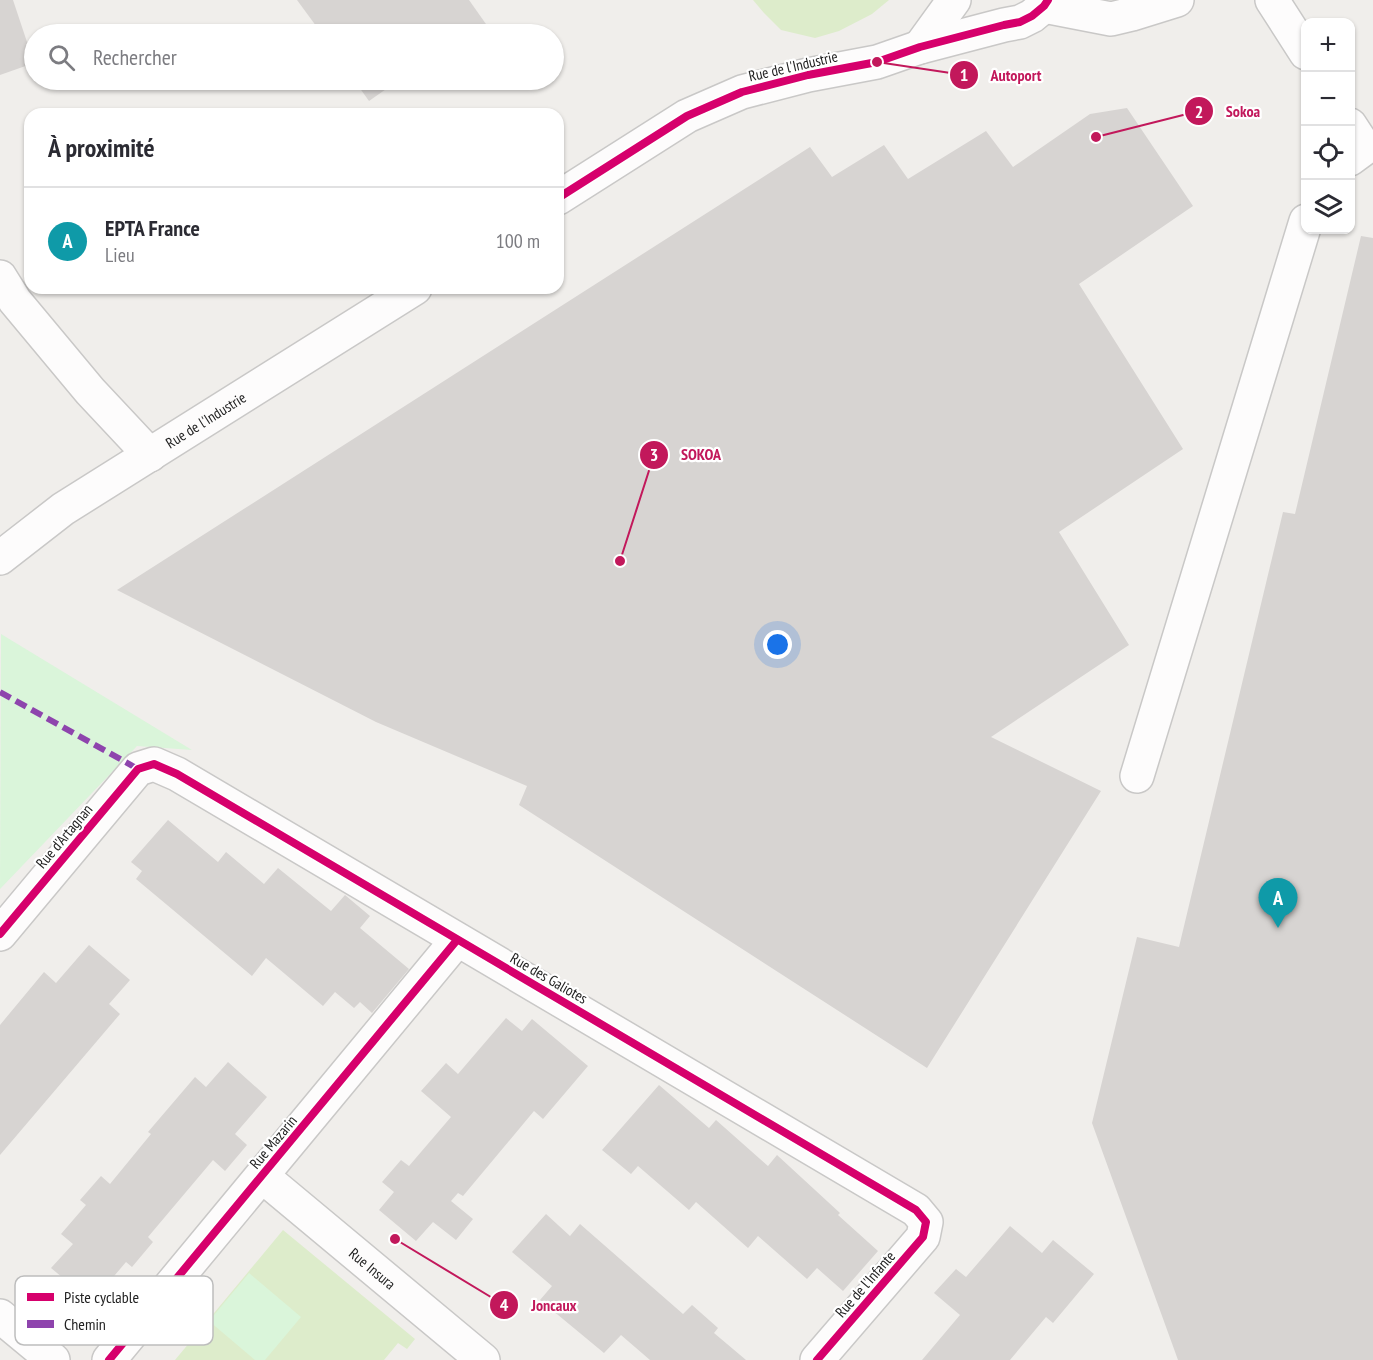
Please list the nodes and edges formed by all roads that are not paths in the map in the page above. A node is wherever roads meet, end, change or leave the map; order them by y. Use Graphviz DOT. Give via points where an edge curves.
graph roads {
  1 [pos="954,0"];
  2 [pos="970,0"];
  3 [pos="1177,0"];
  4 [pos="1272,0"];
  5 [pos="1046,3"];
  6 [pos="1004,25"];
  7 [pos="920,47"];
  8 [pos="1301,47"];
  9 [pos="1355,132"];
  10 [pos="1355,155"];
  11 [pos="564,194"];
  12 [pos="1301,234"];
  13 [pos="0,277"];
  14 [pos="405,294"];
  15 [pos="150,455"];
  16 [pos="0,558"];
  17 [pos="154,764"];
  18 [pos="1137,776"];
  19 [pos="0,934"];
  20 [pos="457,940"];
  21 [pos="262,1176"];
  22 [pos="926,1222"];
  23 [pos="179,1276"];
  24 [pos="0,1316"];
  25 [pos="15,1328"];
  26 [pos="35,1345"];
  27 [pos="121,1345"];
  28 [pos="476,1358"];
  29 [pos="53,1360"];
  30 [pos="109,1360"];
  31 [pos="817,1360"];
  1 -- 7 [label="street"];
  2 -- 6 [label="street" via="984,17"];
  3 -- 5 [label="street, Rue de l'Industrie" via="1111,19"];
  4 -- 8 [label="street"];
  5 -- 6 [label="street, Rue de l'Industrie" via="1032,16"];
  6 -- 7 [label="street, Rue de l'Industrie"];
  7 -- 11 [label="street, Rue de l'Industrie" via="877,62 742,92 687,116"];
  9 -- 10 [label="street" via="1365,147"];
  12 -- 18 [label="street"];
  13 -- 15 [label="street" via="15,301 90,391"];
  14 -- 15 [label="street, Rue de l'Industrie"];
  15 -- 16 [label="street, Rue de l'Industrie" via="63,509"];
  17 -- 19 [label="street, Rue d'Artagnan" via="138,770"];
  17 -- 20 [label="street, Rue des Galiotes"];
  20 -- 21 [label="street, Rue Mazarin"];
  20 -- 22 [label="street, Rue des Galiotes" via="916,1210"];
  21 -- 23 [label="street, Rue Mazarin"];
  21 -- 28 [label="street, Rue Insura"];
  22 -- 31 [label="street, Rue de l'Infante" via="923,1237"];
  24 -- 25 [label="street"];
  26 -- 29 [label="street"];
  27 -- 30 [label="street, Rue Mazarin"];
}
